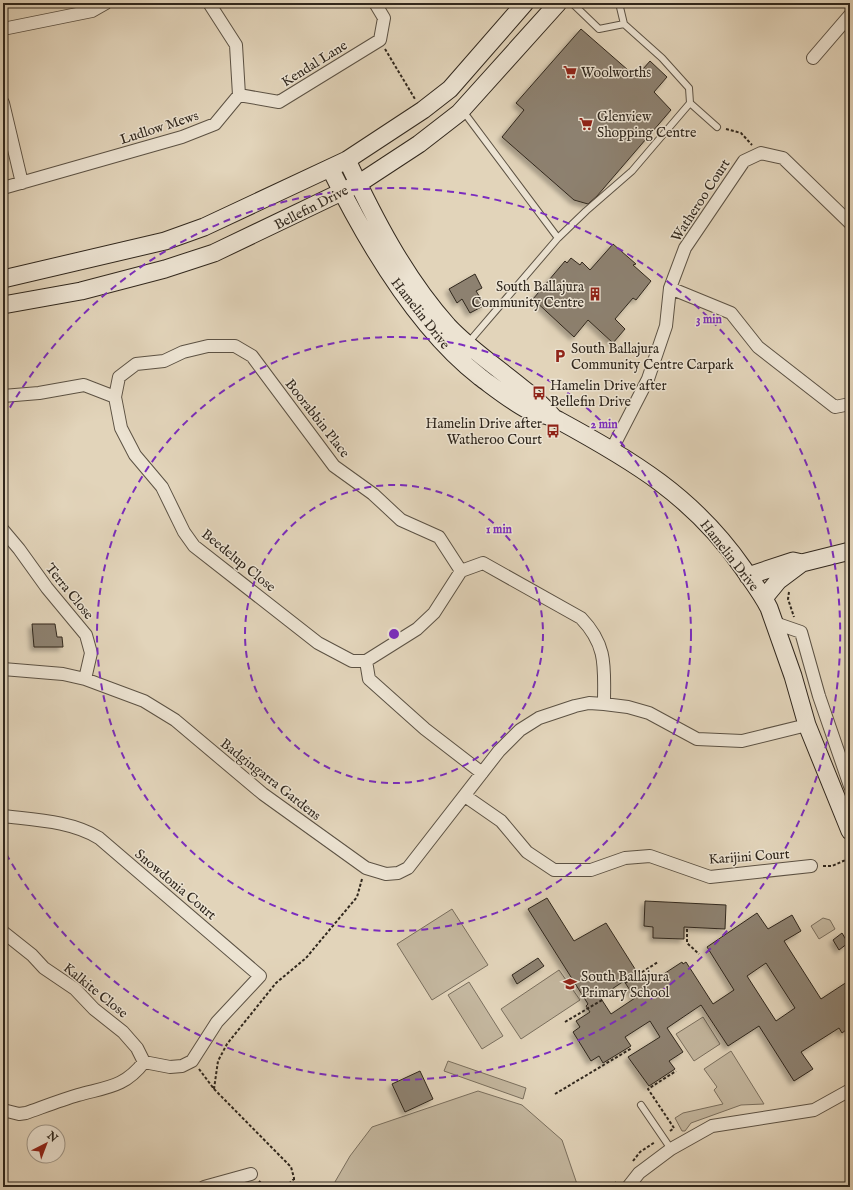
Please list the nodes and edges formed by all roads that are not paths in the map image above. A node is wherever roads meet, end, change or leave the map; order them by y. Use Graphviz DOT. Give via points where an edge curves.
graph roads {
  1 [pos="106,3"];
  2 [pos="209,3"];
  3 [pos="375,3"];
  4 [pos="525,3"];
  5 [pos="558,3"];
  6 [pos="571,3"];
  7 [pos="619,3"];
  8 [pos="850,15"];
  9 [pos="624,24"];
  10 [pos="3,29"];
  11 [pos="813,58"];
  12 [pos="239,95"];
  13 [pos="3,103"];
  14 [pos="690,103"];
  15 [pos="462,110"];
  16 [pos="717,127"];
  17 [pos="347,160"];
  18 [pos="330,168"];
  19 [pos="22,183"];
  20 [pos="358,184"];
  21 [pos="3,188"];
  22 [pos="342,192"];
  23 [pos="850,223"];
  24 [pos="558,238"];
  25 [pos="3,279"];
  26 [pos="670,288"];
  27 [pos="3,305"];
  28 [pos="467,344"];
  29 [pos="164,360"];
  30 [pos="3,396"];
  31 [pos="115,397"];
  32 [pos="850,404"];
  33 [pos="553,417"];
  34 [pos="612,450"];
  35 [pos="3,530"];
  36 [pos="850,550"];
  37 [pos="802,563"];
  38 [pos="461,571"];
  39 [pos="748,576"];
  40 [pos="764,598"];
  41 [pos="775,623"];
  42 [pos="366,661"];
  43 [pos="3,669"];
  44 [pos="85,679"];
  45 [pos="604,704"];
  46 [pos="807,725"];
  47 [pos="482,773"];
  48 [pos="850,786"];
  49 [pos="465,796"];
  50 [pos="3,816"];
  51 [pos="850,831"];
  52 [pos="811,866"];
  53 [pos="3,932"];
  54 [pos="144,1062"];
  55 [pos="850,1090"];
  56 [pos="641,1105"];
  57 [pos="3,1110"];
  58 [pos="671,1149"];
  59 [pos="251,1174"];
  60 [pos="204,1187"];
  61 [pos="628,1187"];
  1 -- 10 [label="street" via="92,11"];
  2 -- 12 [label="street" via="236,45"];
  3 -- 12 [label="street, Kendal Lane" via="384,18 380,40 279,102"];
  4 -- 17 [label="street, Bellefin Drive" via="450,89"];
  5 -- 15 [label="street, Bellefin Drive"];
  6 -- 9 [label="lane" via="599,29"];
  7 -- 9 [label="lane"];
  8 -- 11 [label="street"];
  9 -- 14 [label="lane" via="662,58 689,88"];
  12 -- 19 [label="street, Ludlow Mews" via="215,124 208,127 182,137"];
  13 -- 19 [label="street"];
  14 -- 16 [label="lane"];
  14 -- 24 [label="lane" via="632,171"];
  15 -- 20 [label="street, Bellefin Drive" via="434,133"];
  15 -- 24 [label="lane"];
  17 -- 18 [label="street, Bellefin Drive"];
  17 -- 20 [label="street, Hamelin Drive"];
  18 -- 22 [label="street, Hamelin Drive"];
  18 -- 25 [label="street, Bellefin Drive" via="204,227 165,241"];
  19 -- 21 [label="street, Ludlow Mews"];
  20 -- 22 [label="street, Bellefin Drive"];
  20 -- 28 [label="street, Hamelin Drive" via="415,285 448,326"];
  22 -- 27 [label="street, Bellefin Drive" via="214,254 81,291"];
  22 -- 33 [label="street, Hamelin Drive" via="385,265 441,341 480,377 516,403 529,411"];
  23 -- 26 [label="street, Watheroo Court" via="783,158 761,153 744,161 739,167 685,248"];
  24 -- 28 [label="lane"];
  26 -- 32 [label="street" via="731,313 758,346 835,408"];
  26 -- 34 [label="street, Watheroo Court" via="666,326 648,379"];
  28 -- 33 [label="street, Hamelin Drive" via="536,398"];
  29 -- 31 [label="street, Beedelup Close" via="136,364 119,377"];
  29 -- 38 [label="street, Boorabbin Place" via="208,346 235,346 252,356 334,466 373,494 401,520 439,537"];
  30 -- 31 [label="street" via="84,385"];
  31 -- 42 [label="street, Beedelup Close" via="121,428 135,455 162,487 184,532 194,546 318,643 352,661"];
  33 -- 34 [label="street, Hamelin Drive"];
  34 -- 39 [label="street, Hamelin Drive" via="677,494 729,548"];
  35 -- 44 [label="street, Terra Close" via="86,635 91,653"];
  36 -- 37 [label="street"];
  37 -- 39 [label="street" via="793,562"];
  37 -- 40 [label="street" via="778,581"];
  38 -- 42 [label="street" via="434,613 418,629"];
  38 -- 45 [label="street" via="483,563 581,618 593,631 604,658"];
  39 -- 40 [label="street, Hamelin Drive"];
  40 -- 41 [label="street, Hamelin Drive"];
  41 -- 46 [label="street, Hamelin Drive"];
  41 -- 48 [label="street" via="801,632 819,696"];
  42 -- 47 [label="street" via="369,679 425,729"];
  43 -- 44 [label="street, Badgingarra Gardens" via="63,674"];
  44 -- 49 [label="street, Badgingarra Gardens" via="144,700 175,720 263,794 366,868 386,874 398,873 408,868"];
  45 -- 46 [label="street, Badgingarra Gardens" via="649,713 697,739 742,741"];
  45 -- 47 [label="street, Badgingarra Gardens" via="575,706 529,723 512,737"];
  46 -- 51 [label="street, Hamelin Drive"];
  47 -- 49 [label="street, Badgingarra Gardens"];
  49 -- 52 [label="street, Karijini Court" via="501,821 528,852 554,870 591,870 625,858 650,856 710,877"];
  50 -- 54 [label="street, Snowdonia Court" via="74,826 99,838 260,976 217,1022 192,1061 182,1066 170,1067"];
  53 -- 54 [label="street, Kalkite Close" via="44,968 75,989 94,1009 123,1032 134,1044"];
  54 -- 57 [label="street" via="128,1080 116,1086 26,1113 18,1114"];
  55 -- 58 [label="street" via="814,1110 712,1126"];
  56 -- 58 [label="lane"];
  58 -- 61 [label="street" via="638,1173"];
  59 -- 60 [label="street"];
}
